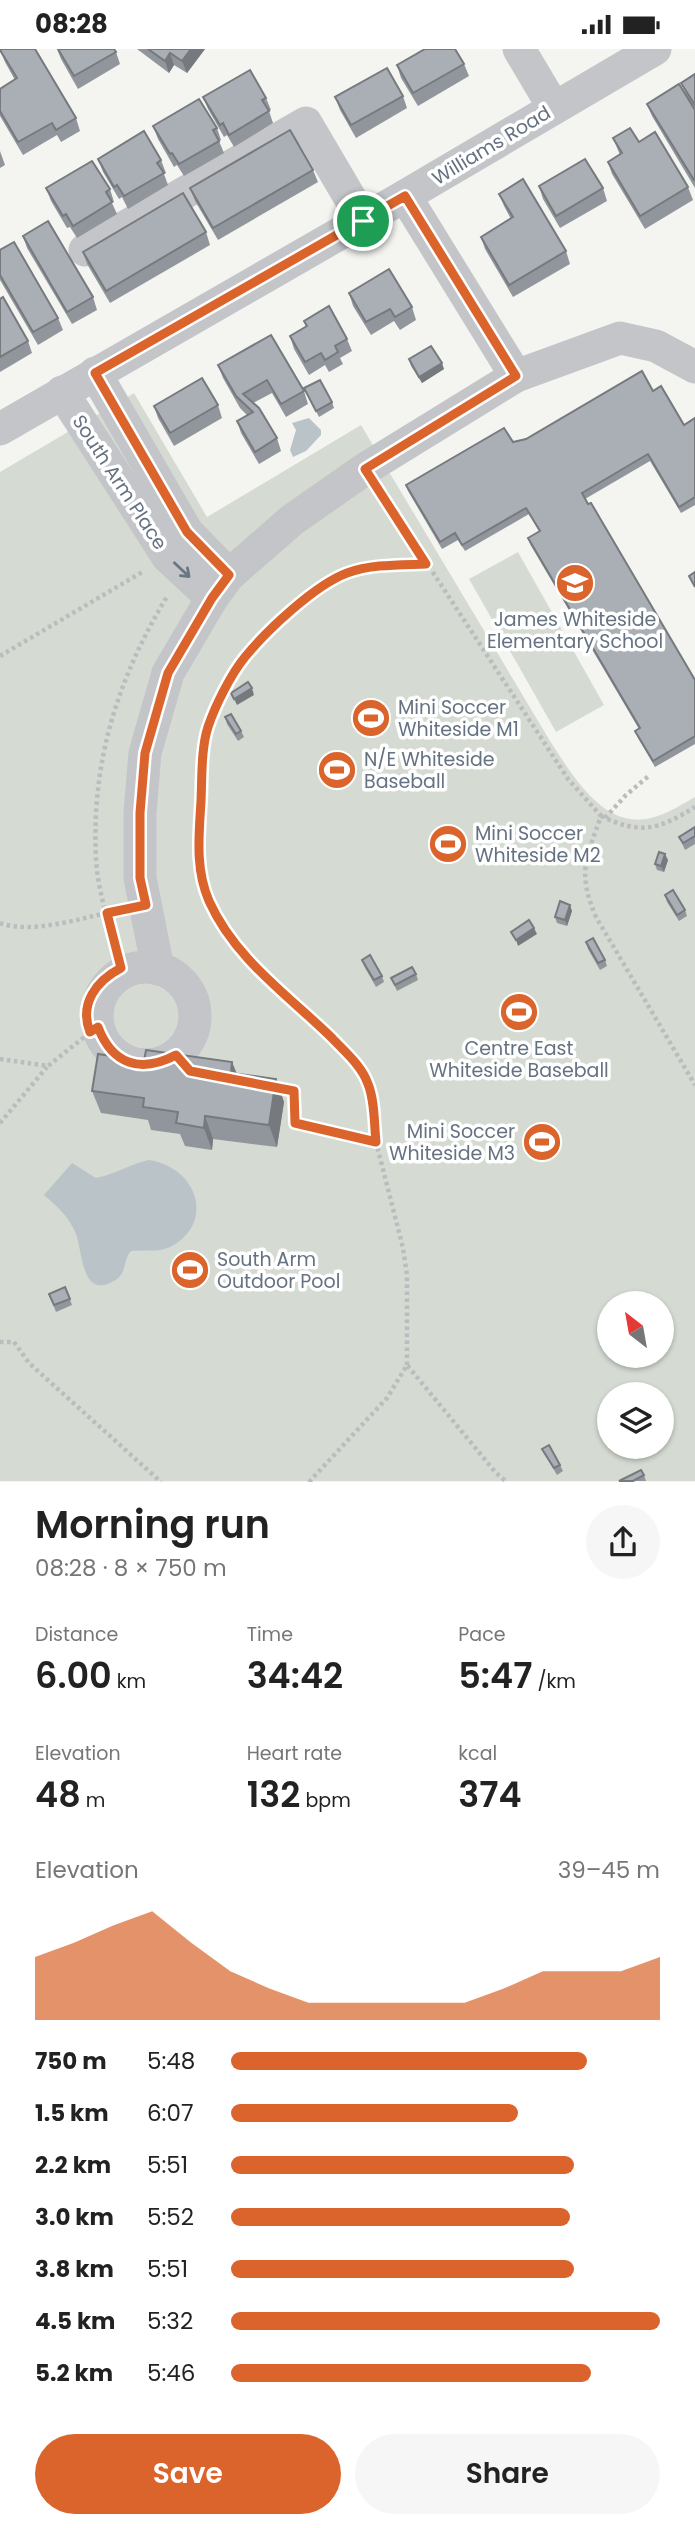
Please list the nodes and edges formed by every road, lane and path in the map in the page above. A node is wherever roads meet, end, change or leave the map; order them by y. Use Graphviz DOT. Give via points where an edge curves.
graph roads {
  1 [pos="519,49"];
  2 [pos="654,49"];
  3 [pos="554,108"];
  4 [pos="405,196"];
  5 [pos="363,221"];
  6 [pos="85,250"];
  7 [pos="695,367"];
  8 [pos="95,373"];
  9 [pos="516,376"];
  10 [pos="62,393"];
  11 [pos="0,429"];
  12 [pos="365,469"];
  13 [pos="426,564"];
  14 [pos="146,570"];
  15 [pos="220,586"];
  16 [pos="169,593"];
  17 [pos="0,656"];
  18 [pos="650,775"];
  19 [pos="695,807"];
  20 [pos="603,817"];
  21 [pos="146,905"];
  22 [pos="107,913"];
  23 [pos="0,923"];
  24 [pos="158,969"];
  25 [pos="94,1029"];
  26 [pos="0,1059"];
  27 [pos="48,1066"];
  28 [pos="695,1084"];
  29 [pos="268,1086"];
  30 [pos="0,1123"];
  31 [pos="376,1142"];
  32 [pos="0,1342"];
  33 [pos="407,1365"];
  34 [pos="162,1482"];
  35 [pos="309,1482"];
  36 [pos="507,1482"];
  1 -- 3 [label="street"];
  2 -- 3 [label="street, Williams Road"];
  3 -- 4 [label="street, Williams Road"];
  4 -- 5 [label="street, Williams Road"];
  4 -- 9 [label="street"];
  5 -- 6 [label="street" via="306,123"];
  5 -- 8 [label="street, Williams Road"];
  7 -- 9 [label="street" via="656,346 620,338"];
  8 -- 10 [label="street, Williams Road"];
  8 -- 15 [label="street, South Arm Place"];
  9 -- 12 [label="street"];
  10 -- 11 [label="street, Williams Road"];
  10 -- 15 [label="street, South Arm Place, one-way" via="168,557"];
  12 -- 13 [label="path"];
  12 -- 15 [label="street" via="292,520"];
  13 -- 20 [label="path" via="569,779"];
  13 -- 31 [label="path" via="347,573 286,616 244,658 222,696 207,729 202,783 198,855 209,901 245,958 309,1015 365,1076"];
  14 -- 17 [label="path"];
  15 -- 21 [label="street" via="168,673 145,753 140,878"];
  16 -- 22 [label="path" via="124,683 105,740 96,860"];
  18 -- 20 [label="path"];
  19 -- 20 [label="path" via="642,829"];
  20 -- 28 [label="path" via="584,872 588,898"];
  21 -- 22 [label="path"];
  21 -- 24 [label="street"];
  22 -- 23 [label="path" via="27,928"];
  22 -- 25 [label="path" via="121,968 92,993 86,1020"];
  24 -- 25 [label="street" via="125,972 112,981 102,994"];
  24 -- 25 [label="street" via="173,975 192,999 193,1030 176,1055 145,1066 129,1063"];
  25 -- 27 [label="path"];
  26 -- 27 [label="path"];
  27 -- 30 [label="path"];
  29 -- 31 [label="path" via="294,1091 295,1123"];
  31 -- 33 [label="path" via="407,1275"];
  32 -- 34 [label="path" via="14,1342 29,1363"];
  33 -- 35 [label="path" via="387,1398"];
  33 -- 36 [label="path"];
}
